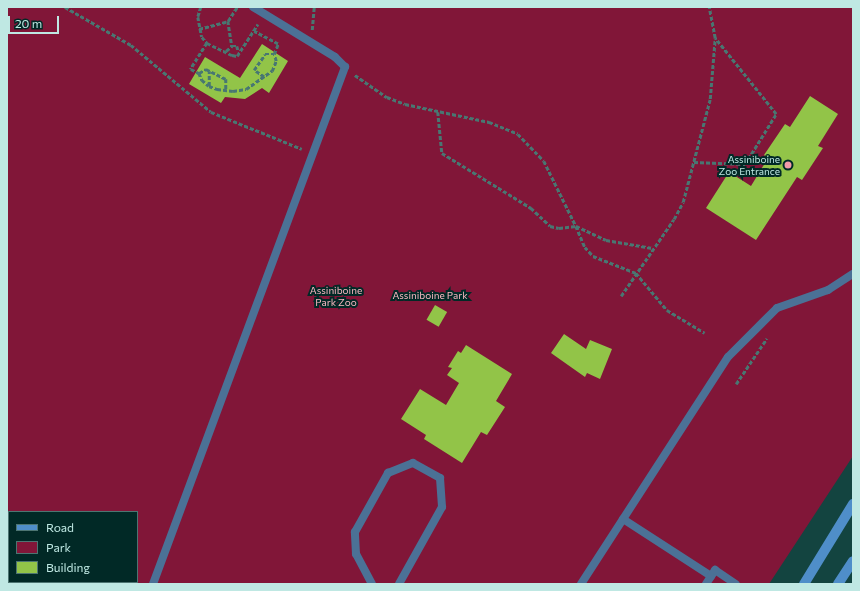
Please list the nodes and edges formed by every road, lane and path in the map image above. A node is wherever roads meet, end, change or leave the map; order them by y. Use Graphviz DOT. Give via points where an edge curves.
graph roads {
  1 [pos="65,7"];
  2 [pos="201,7"];
  3 [pos="237,7"];
  4 [pos="253,7"];
  5 [pos="314,7"];
  6 [pos="709,7"];
  7 [pos="261,12"];
  8 [pos="228,21"];
  9 [pos="199,29"];
  10 [pos="254,31"];
  11 [pos="715,38"];
  12 [pos="308,41"];
  13 [pos="207,43"];
  14 [pos="232,46"];
  15 [pos="238,50"];
  16 [pos="226,51"];
  17 [pos="274,54"];
  18 [pos="345,67"];
  19 [pos="209,71"];
  20 [pos="200,73"];
  21 [pos="264,77"];
  22 [pos="209,86"];
  23 [pos="226,90"];
  24 [pos="438,112"];
  25 [pos="311,153"];
  26 [pos="694,162"];
  27 [pos="576,226"];
  28 [pos="652,248"];
  29 [pos="636,273"];
  30 [pos="853,274"];
  31 [pos="622,296"];
  32 [pos="705,333"];
  33 [pos="769,334"];
  34 [pos="736,384"];
  35 [pos="853,504"];
  36 [pos="623,519"];
  37 [pos="853,562"];
  38 [pos="713,573"];
  39 [pos="154,584"];
  40 [pos="372,584"];
  41 [pos="399,584"];
  42 [pos="581,584"];
  43 [pos="706,584"];
  44 [pos="736,584"];
  45 [pos="804,584"];
  46 [pos="838,584"];
  1 -- 25 [label="path" via="132,44 211,112 268,133"];
  2 -- 9 [label="path" via="198,17"];
  3 -- 8 [label="path"];
  4 -- 7 [label="lane"];
  5 -- 12 [label="path" via="314,24"];
  6 -- 11 [label="path"];
  7 -- 10 [label="path"];
  7 -- 12 [label="lane"];
  8 -- 9 [label="path"];
  8 -- 14 [label="path"];
  9 -- 13 [label="path"];
  10 -- 15 [label="path" via="246,45"];
  10 -- 17 [label="path" via="278,44"];
  11 -- 26 [label="path" via="710,99"];
  11 -- 26 [label="path" via="776,114 744,164"];
  12 -- 18 [label="lane" via="335,57"];
  13 -- 16 [label="path"];
  13 -- 20 [label="path" via="191,69"];
  14 -- 15 [label="path" via="237,46"];
  14 -- 16 [label="path"];
  15 -- 16 [label="path" via="237,56"];
  17 -- 21 [label="path" via="276,61 272,71"];
  17 -- 21 [label="path" via="265,54 254,70"];
  18 -- 24 [label="path" via="387,97"];
  18 -- 25 [label="lane"];
  19 -- 20 [label="path" via="206,69"];
  19 -- 22 [label="path"];
  19 -- 23 [label="path" via="226,78"];
  20 -- 22 [label="path" via="202,80"];
  21 -- 23 [label="path" via="246,88"];
  22 -- 23 [label="path"];
  24 -- 27 [label="path" via="489,122 518,134 544,161"];
  24 -- 27 [label="path" via="442,153 531,208 550,226"];
  25 -- 39 [label="lane" via="249,330"];
  26 -- 28 [label="path" via="683,202 674,219"];
  27 -- 28 [label="path" via="606,240"];
  27 -- 29 [label="path" via="585,247 593,256"];
  28 -- 29 [label="path"];
  29 -- 31 [label="path"];
  29 -- 32 [label="path" via="667,310"];
  30 -- 36 [label="lane" via="828,290 777,308 728,357"];
  33 -- 34 [label="path"];
  35 -- 45 [label="main road"];
  36 -- 38 [label="lane"];
  36 -- 42 [label="lane"];
  37 -- 46 [label="main road"];
  38 -- 43 [label="lane"];
  38 -- 44 [label="lane"];
  40 -- 41 [label="lane" via="356,554 355,532 388,473 413,464 440,478 442,507"];
}
